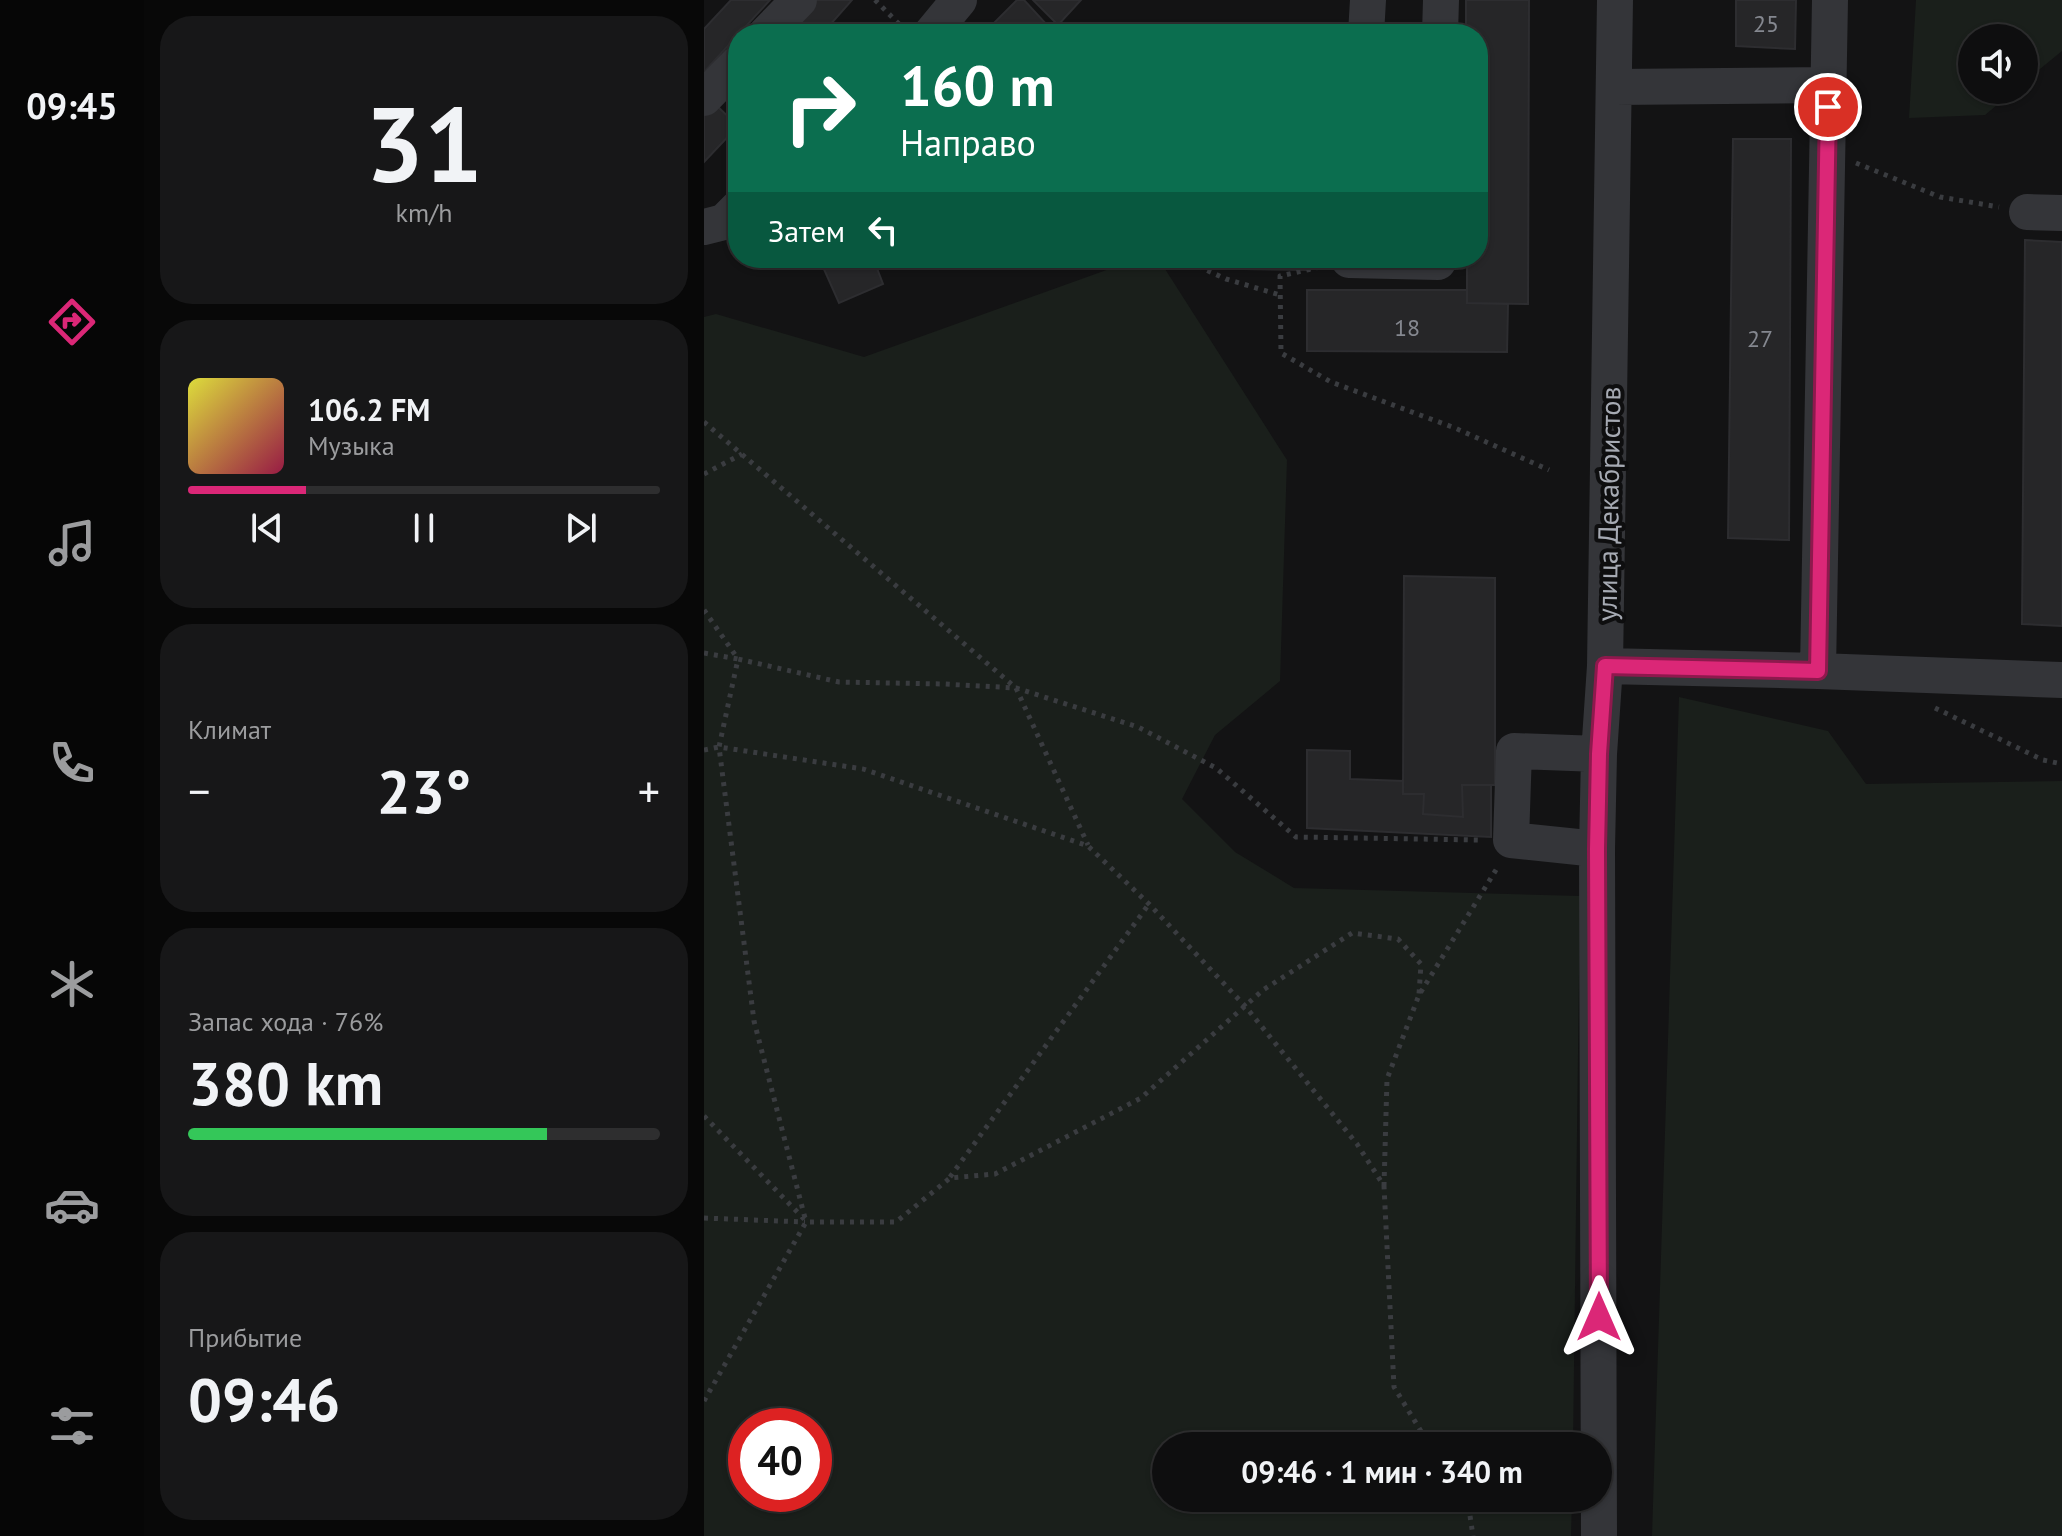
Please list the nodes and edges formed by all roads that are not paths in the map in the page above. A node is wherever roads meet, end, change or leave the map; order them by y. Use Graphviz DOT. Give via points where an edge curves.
graph roads {
  1 [pos="799,0"];
  2 [pos="959,0"];
  3 [pos="1368,0"];
  4 [pos="1441,0"];
  5 [pos="1615,0"];
  6 [pos="1830,0"];
  7 [pos="776,24"];
  8 [pos="939,24"];
  9 [pos="1367,24"];
  10 [pos="1440,24"];
  11 [pos="1828,85"];
  12 [pos="1615,87"];
  13 [pos="728,218"];
  14 [pos="704,227"];
  15 [pos="1605,666"];
  16 [pos="1818,671"];
  17 [pos="2062,680"];
  18 [pos="1599,754"];
  19 [pos="1597,849"];
  20 [pos="1599,1536"];
  1 -- 7 [label="street"];
  2 -- 8 [label="street"];
  3 -- 9 [label="street"];
  4 -- 10 [label="street"];
  5 -- 12 [label="street, улица Декабристов"];
  6 -- 11 [label="street"];
  11 -- 12 [label="street"];
  11 -- 16 [label="street"];
  12 -- 15 [label="street, улица Декабристов"];
  13 -- 14 [label="street"];
  15 -- 16 [label="street"];
  15 -- 18 [label="street, улица Декабристов"];
  16 -- 17 [label="street"];
  18 -- 19 [label="street, улица Декабристов"];
  18 -- 19 [label="street" via="1514,751 1511,840"];
  19 -- 20 [label="street, улица Декабристов"];
}
